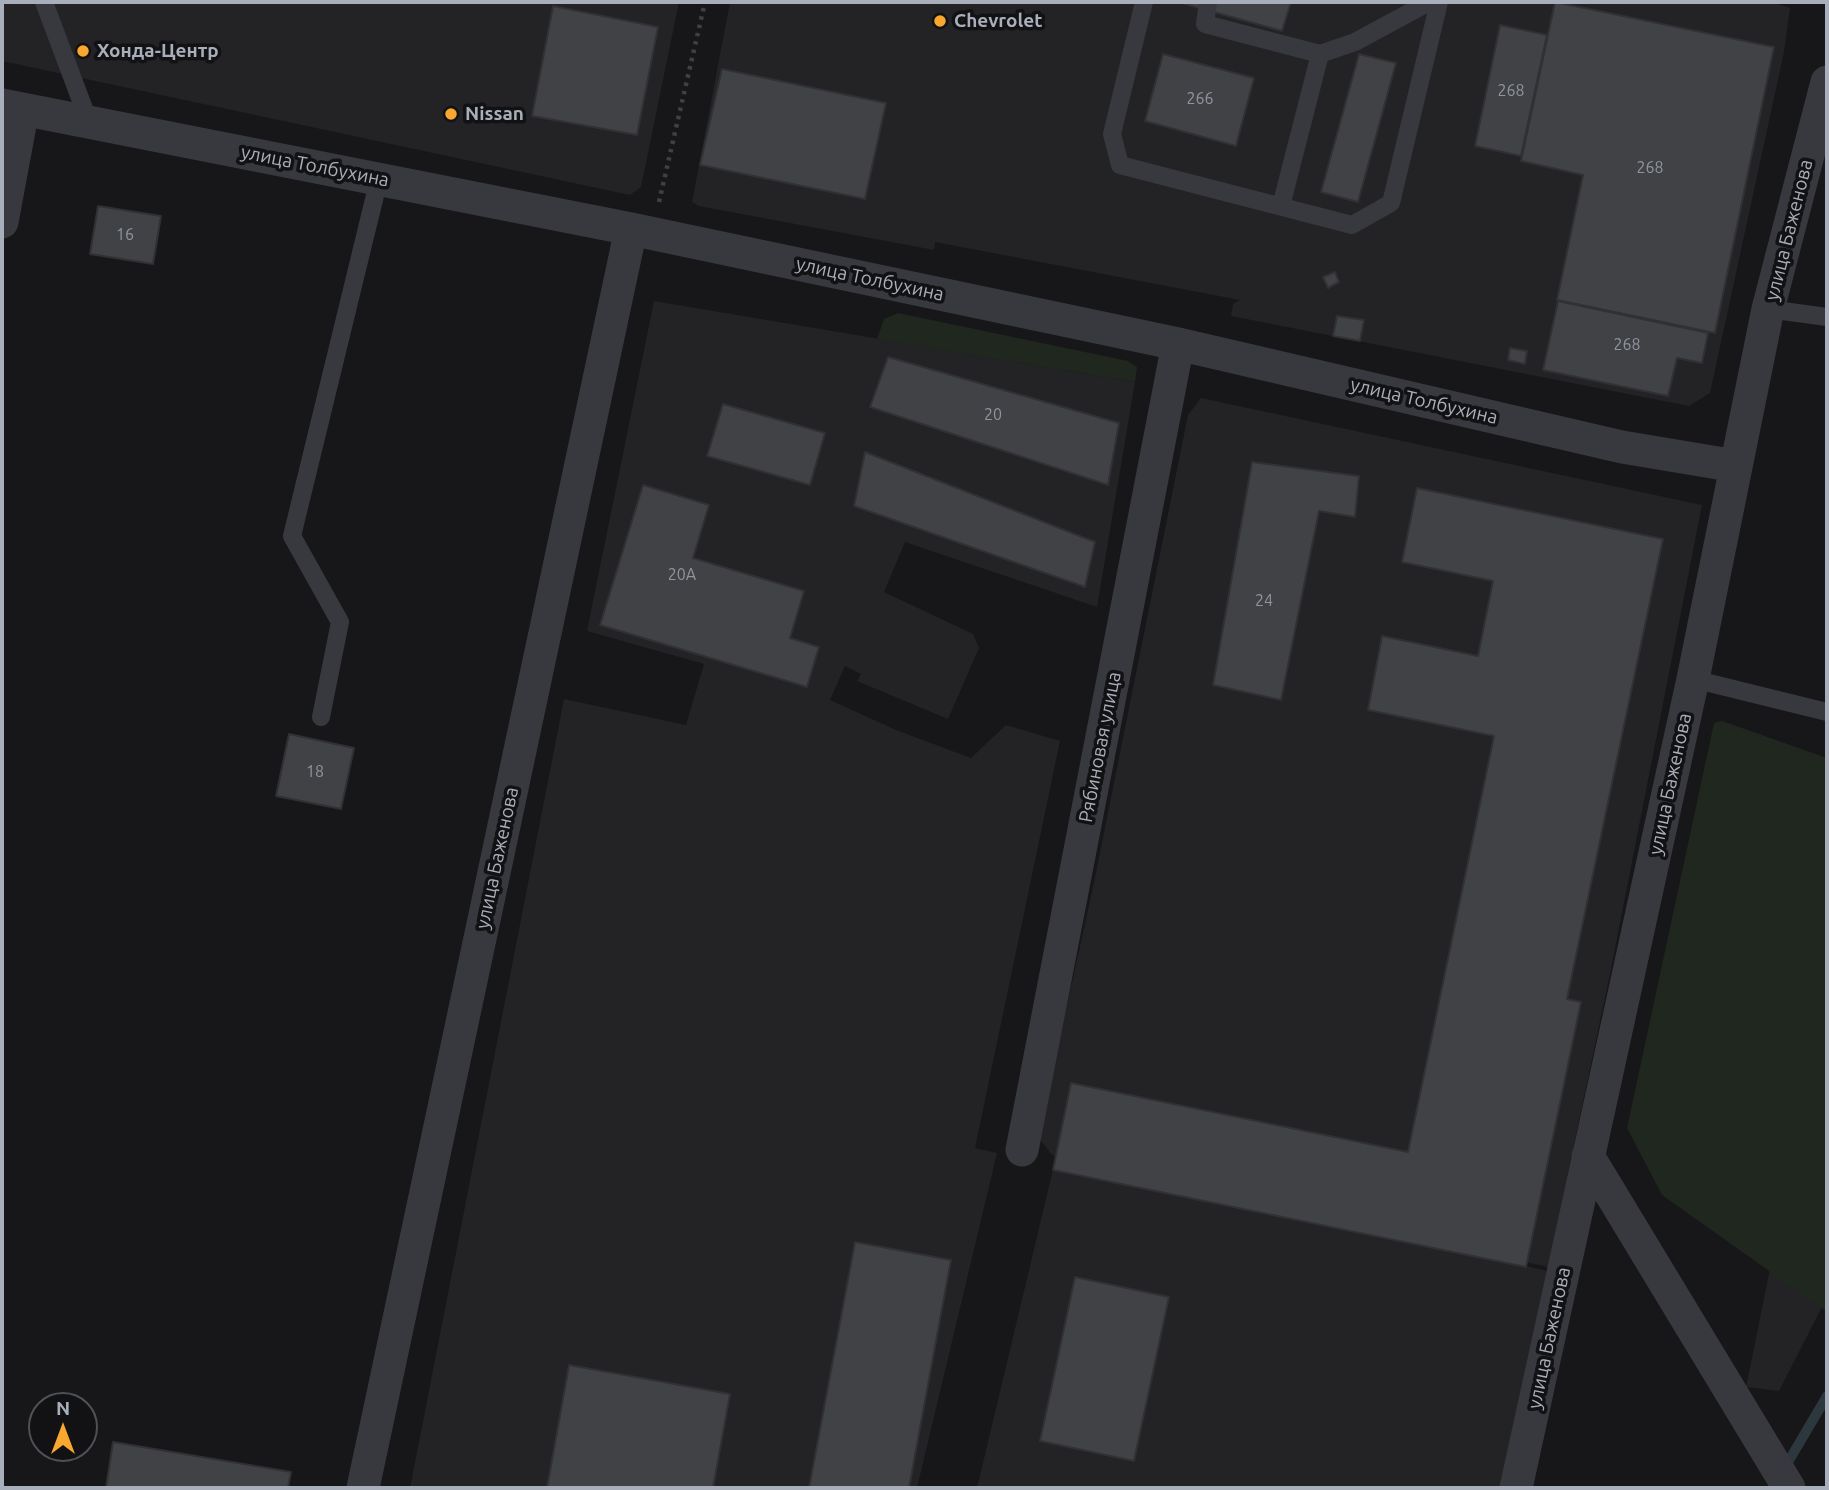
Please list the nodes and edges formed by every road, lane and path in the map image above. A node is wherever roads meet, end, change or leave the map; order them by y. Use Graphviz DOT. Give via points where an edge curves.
graph roads {
  1 [pos="44,2"];
  2 [pos="705,2"];
  3 [pos="1144,2"];
  4 [pos="1208,2"];
  5 [pos="1429,2"];
  6 [pos="1438,2"];
  7 [pos="1320,54"];
  8 [pos="1827,82"];
  9 [pos="13,107"];
  10 [pos="89,122"];
  11 [pos="379,179"];
  12 [pos="1281,206"];
  13 [pos="2,222"];
  14 [pos="642,231"];
  15 [pos="1769,309"];
  16 [pos="1827,317"];
  17 [pos="1178,344"];
  18 [pos="1736,466"];
  19 [pos="1693,679"];
  20 [pos="1827,712"];
  21 [pos="321,717"];
  22 [pos="1022,1150"];
  23 [pos="1588,1156"];
  24 [pos="363,1488"];
  25 [pos="1516,1488"];
  26 [pos="1789,1488"];
  1 -- 10 [label="lane"];
  2 -- 14 [label="path"];
  3 -- 12 [label="lane" via="1112,134 1120,165"];
  4 -- 7 [label="lane" via="1205,24"];
  5 -- 7 [label="lane" via="1355,42"];
  6 -- 12 [label="lane" via="1391,203 1352,225"];
  7 -- 12 [label="lane"];
  8 -- 15 [label="street, улица Баженова"];
  9 -- 10 [label="street, улица Толбухина"];
  9 -- 13 [label="street"];
  10 -- 11 [label="street, улица Толбухина"];
  11 -- 14 [label="street, улица Толбухина"];
  11 -- 21 [label="lane" via="292,536 340,622"];
  14 -- 17 [label="street, улица Толбухина"];
  14 -- 24 [label="street, улица Баженова"];
  15 -- 16 [label="lane"];
  15 -- 18 [label="street, улица Баженова"];
  17 -- 18 [label="street, улица Толбухина" via="1622,447"];
  17 -- 22 [label="street, Рябиновая улица"];
  18 -- 19 [label="street, улица Баженова"];
  19 -- 20 [label="lane"];
  19 -- 23 [label="street, улица Баженова"];
  23 -- 25 [label="street, улица Баженова"];
  23 -- 26 [label="street"];
}
